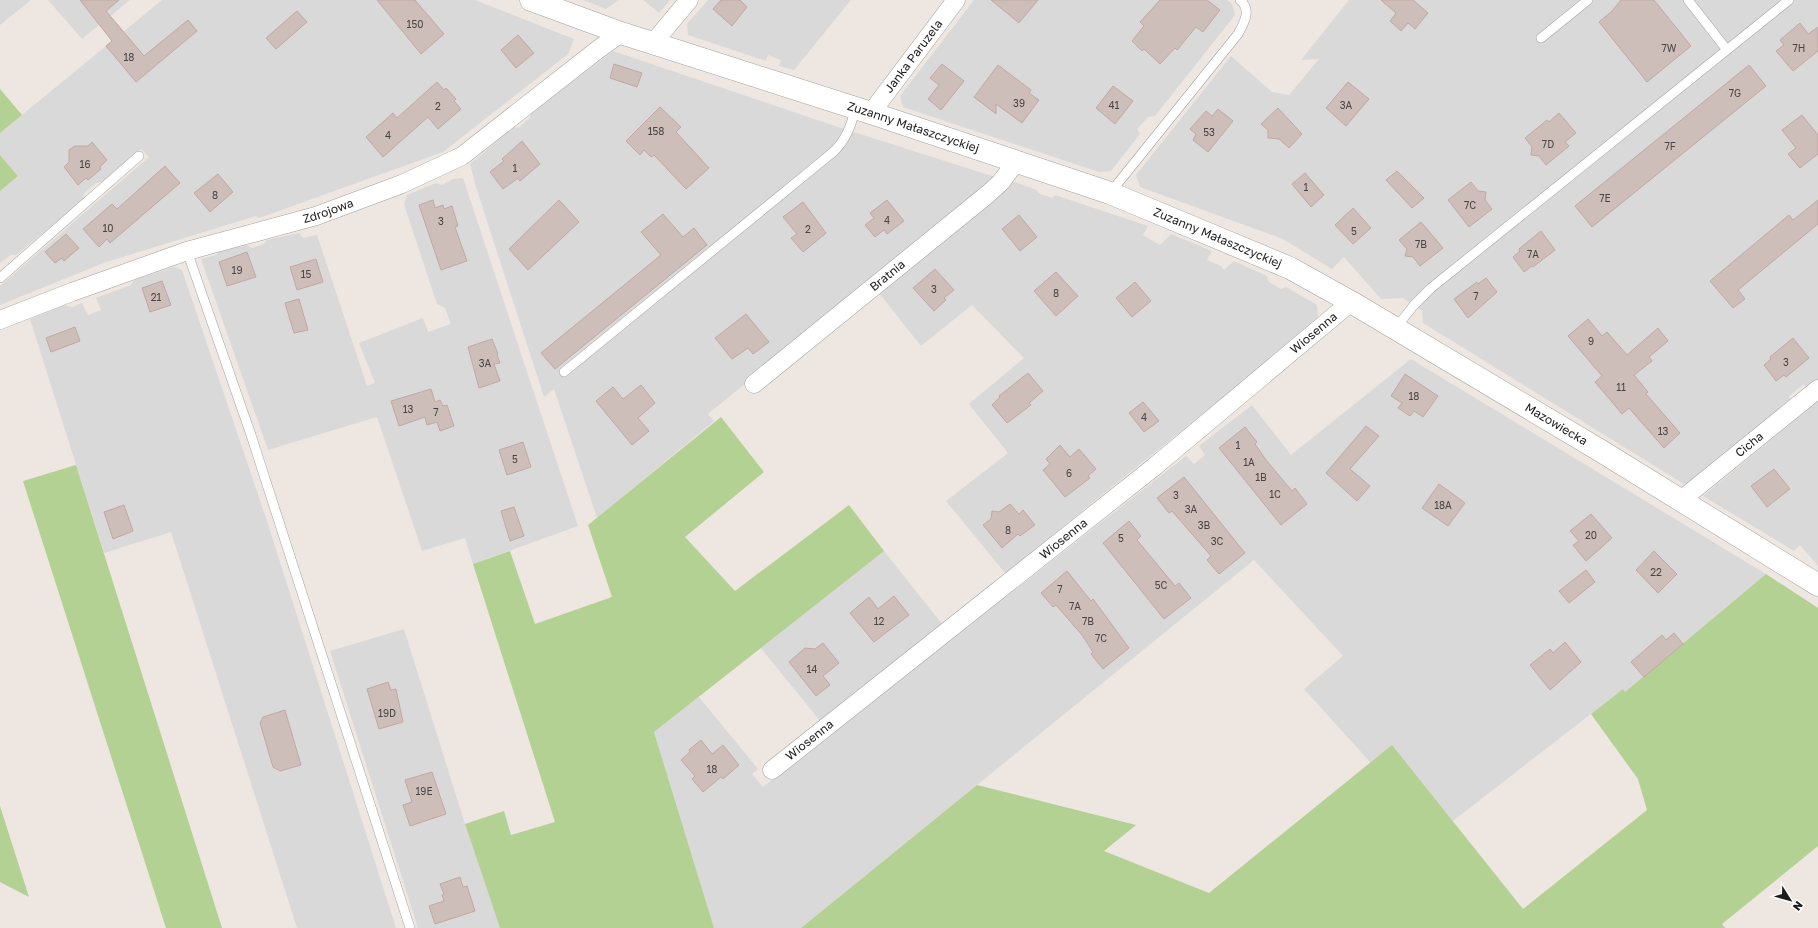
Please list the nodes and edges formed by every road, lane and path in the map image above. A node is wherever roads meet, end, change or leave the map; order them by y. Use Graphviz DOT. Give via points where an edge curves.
graph roads {
  1 [pos="531,0"];
  2 [pos="689,0"];
  3 [pos="956,0"];
  4 [pos="1240,0"];
  5 [pos="1588,0"];
  6 [pos="1688,0"];
  7 [pos="1789,0"];
  8 [pos="621,33"];
  9 [pos="1541,38"];
  10 [pos="653,43"];
  11 [pos="1727,50"];
  12 [pos="864,110"];
  13 [pos="140,156"];
  14 [pos="1016,162"];
  15 [pos="1110,193"];
  16 [pos="187,251"];
  17 [pos="1290,268"];
  18 [pos="0,278"];
  19 [pos="1352,302"];
  20 [pos="0,320"];
  21 [pos="1395,328"];
  22 [pos="564,372"];
  23 [pos="754,384"];
  24 [pos="1818,389"];
  25 [pos="1681,500"];
  26 [pos="1818,585"];
  27 [pos="772,770"];
  28 [pos="410,928"];
  1 -- 8 [label="street, Zuzanny Małaszczyckiej"];
  2 -- 10 [label="street"];
  3 -- 12 [label="street, Janka Paruzela"];
  4 -- 15 [label="lane" via="1247,10 1244,24 1238,34"];
  5 -- 9 [label="lane"];
  6 -- 11 [label="lane"];
  7 -- 11 [label="lane"];
  8 -- 10 [label="street, Zuzanny Małaszczyckiej"];
  8 -- 16 [label="street, Zdrojowa" via="462,156 402,184 316,216"];
  10 -- 12 [label="street, Zuzanny Małaszczyckiej"];
  11 -- 21 [label="lane" via="1431,288"];
  12 -- 14 [label="street, Zuzanny Małaszczyckiej"];
  12 -- 22 [label="lane" via="832,153"];
  13 -- 18 [label="lane"];
  14 -- 15 [label="street, Zuzanny Małaszczyckiej"];
  14 -- 23 [label="street, Bratnia" via="988,194"];
  15 -- 17 [label="street, Zuzanny Małaszczyckiej"];
  16 -- 20 [label="street, Zdrojowa"];
  16 -- 28 [label="lane" via="251,435"];
  17 -- 19 [label="street, Mazowiecka"];
  19 -- 21 [label="street, Mazowiecka"];
  19 -- 27 [label="street, Wiosenna" via="1148,471"];
  21 -- 25 [label="street, Mazowiecka"];
  24 -- 25 [label="street, Cicha"];
  25 -- 26 [label="street, Mazowiecka"];
}
